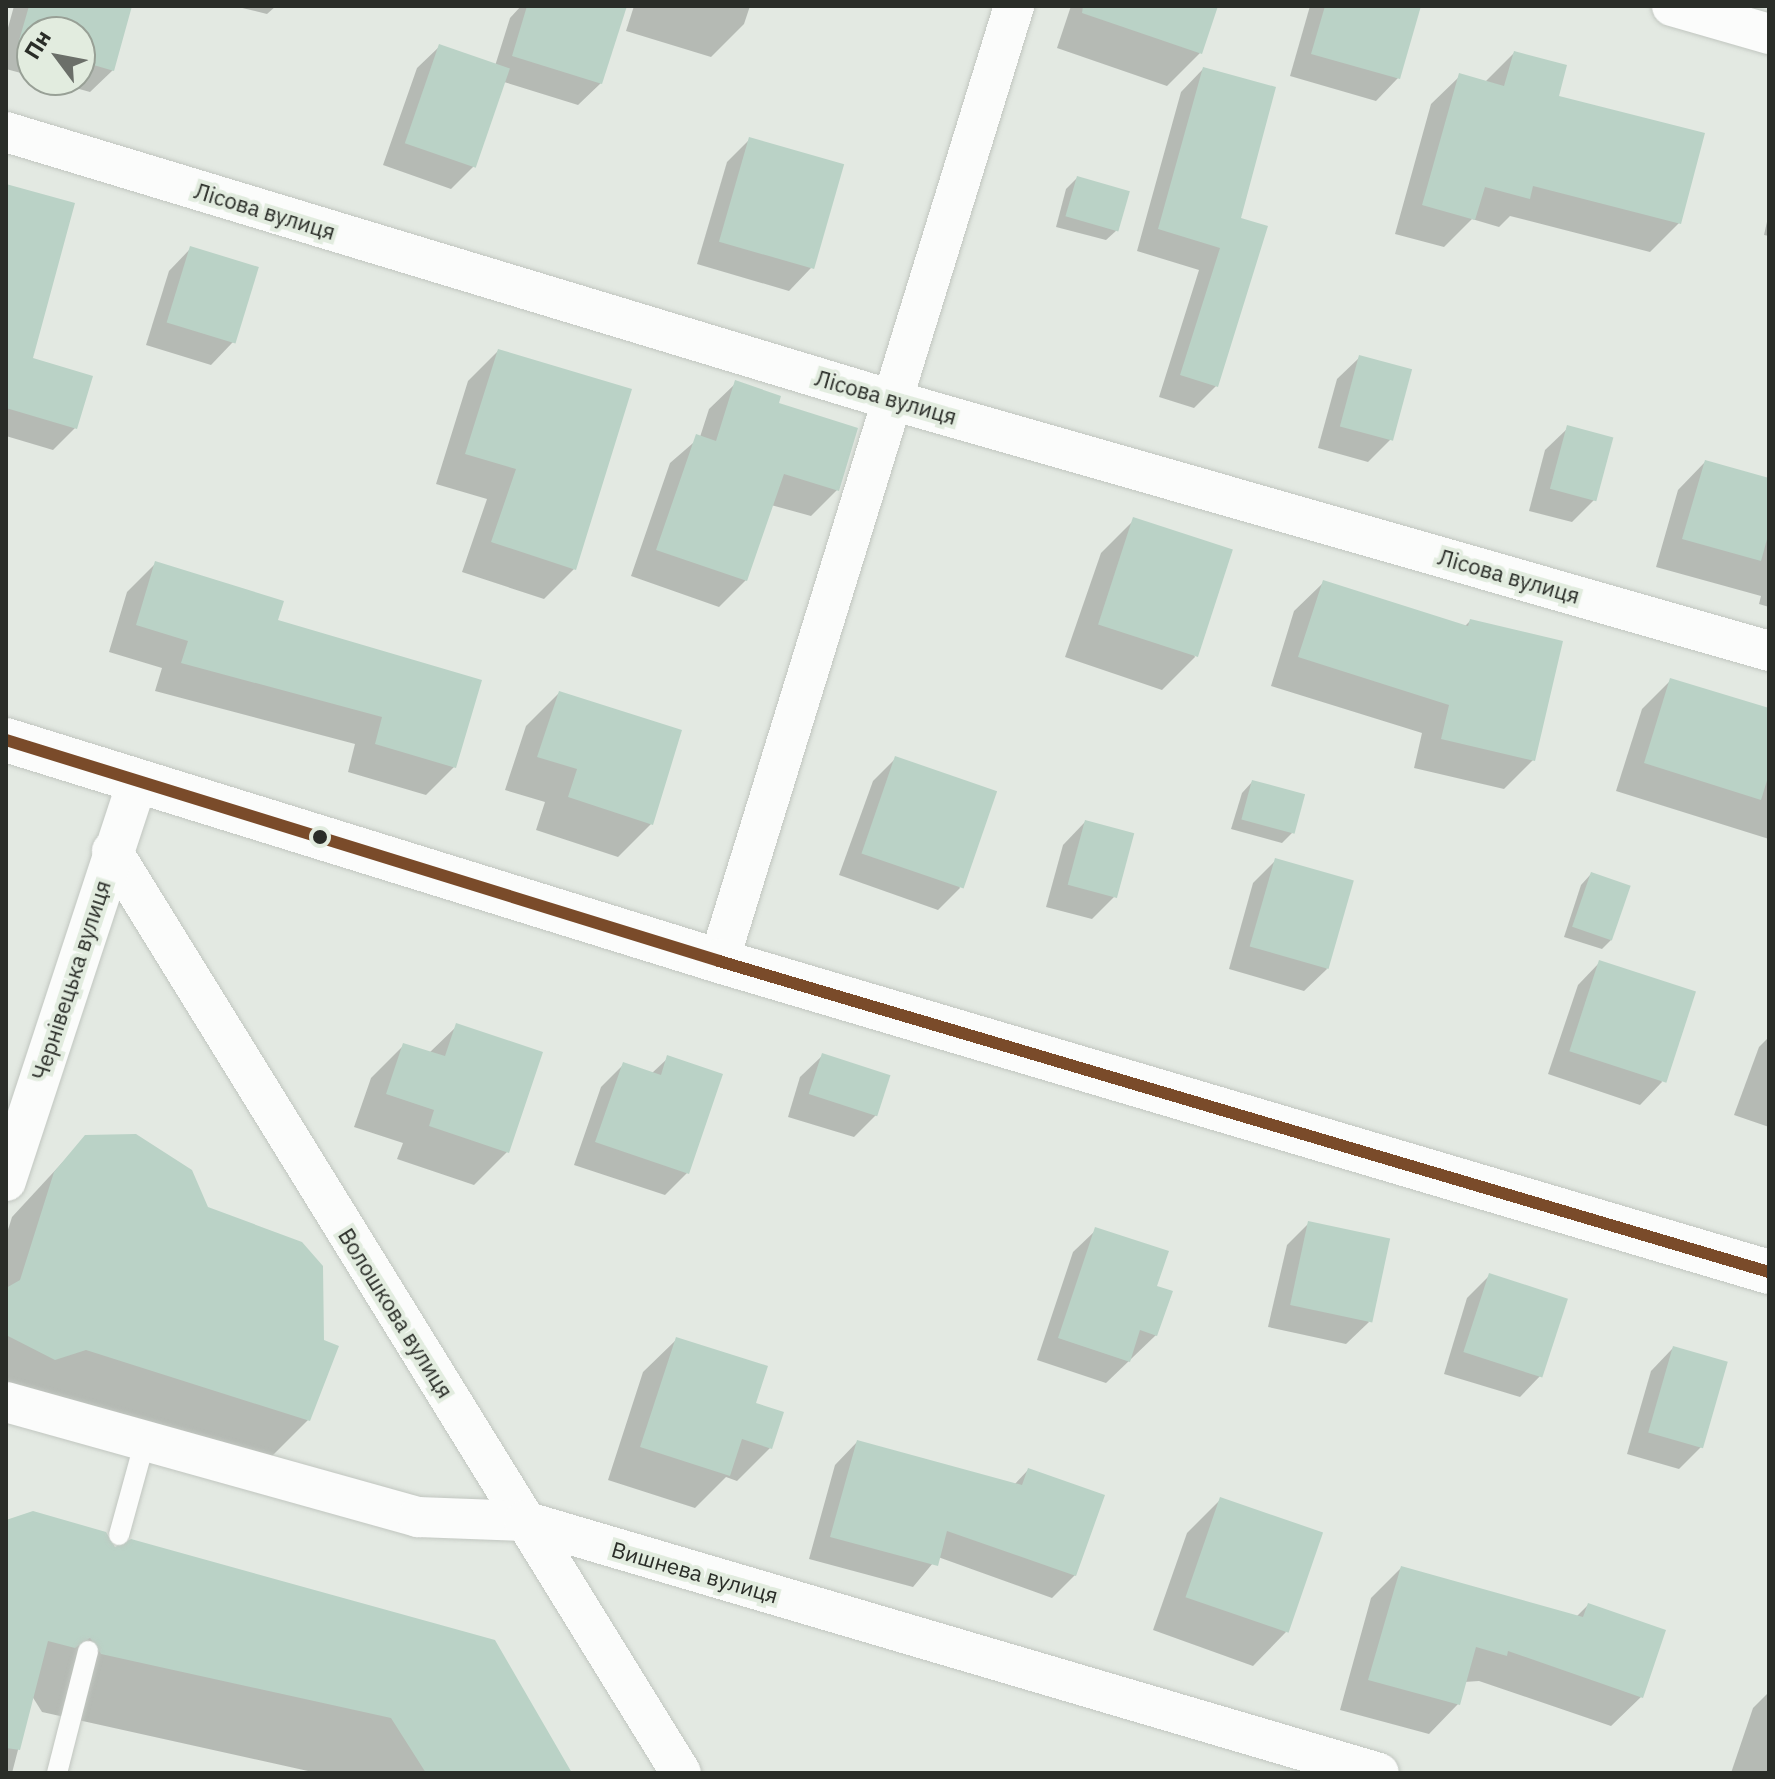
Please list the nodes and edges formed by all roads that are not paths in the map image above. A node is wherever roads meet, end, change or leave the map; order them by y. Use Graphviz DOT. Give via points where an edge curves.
graph roads {
  1 [pos="1014,6"];
  2 [pos="1672,6"];
  3 [pos="1769,34"];
  4 [pos="6,132"];
  5 [pos="892,400"];
  6 [pos="1769,651"];
  7 [pos="6,740"];
  8 [pos="138,779"];
  9 [pos="112,851"];
  10 [pos="719,961"];
  11 [pos="6,1181"];
  12 [pos="1769,1272"];
  13 [pos="6,1402"];
  14 [pos="144,1444"];
  15 [pos="524,1521"];
  16 [pos="119,1535"];
  17 [pos="88,1651"];
  18 [pos="57,1773"];
  19 [pos="681,1773"];
  20 [pos="1379,1773"];
  1 -- 5 [label="street"];
  2 -- 3 [label="street"];
  4 -- 5 [label="street, Лісова вулиця"];
  5 -- 6 [label="street, Лісова вулиця"];
  5 -- 10 [label="street"];
  7 -- 8 [label="main road"];
  8 -- 9 [label="street, Чернівецька вулиця"];
  8 -- 10 [label="main road"];
  9 -- 11 [label="street, Чернівецька вулиця"];
  9 -- 15 [label="street, Волошкова вулиця"];
  10 -- 12 [label="main road"];
  13 -- 14 [label="street, Вишнева вулиця"];
  14 -- 15 [label="street, Вишнева вулиця" via="418,1517"];
  14 -- 16 [label="lane"];
  15 -- 19 [label="street, Волошкова вулиця"];
  15 -- 20 [label="street, Вишнева вулиця"];
  17 -- 18 [label="lane"];
}
